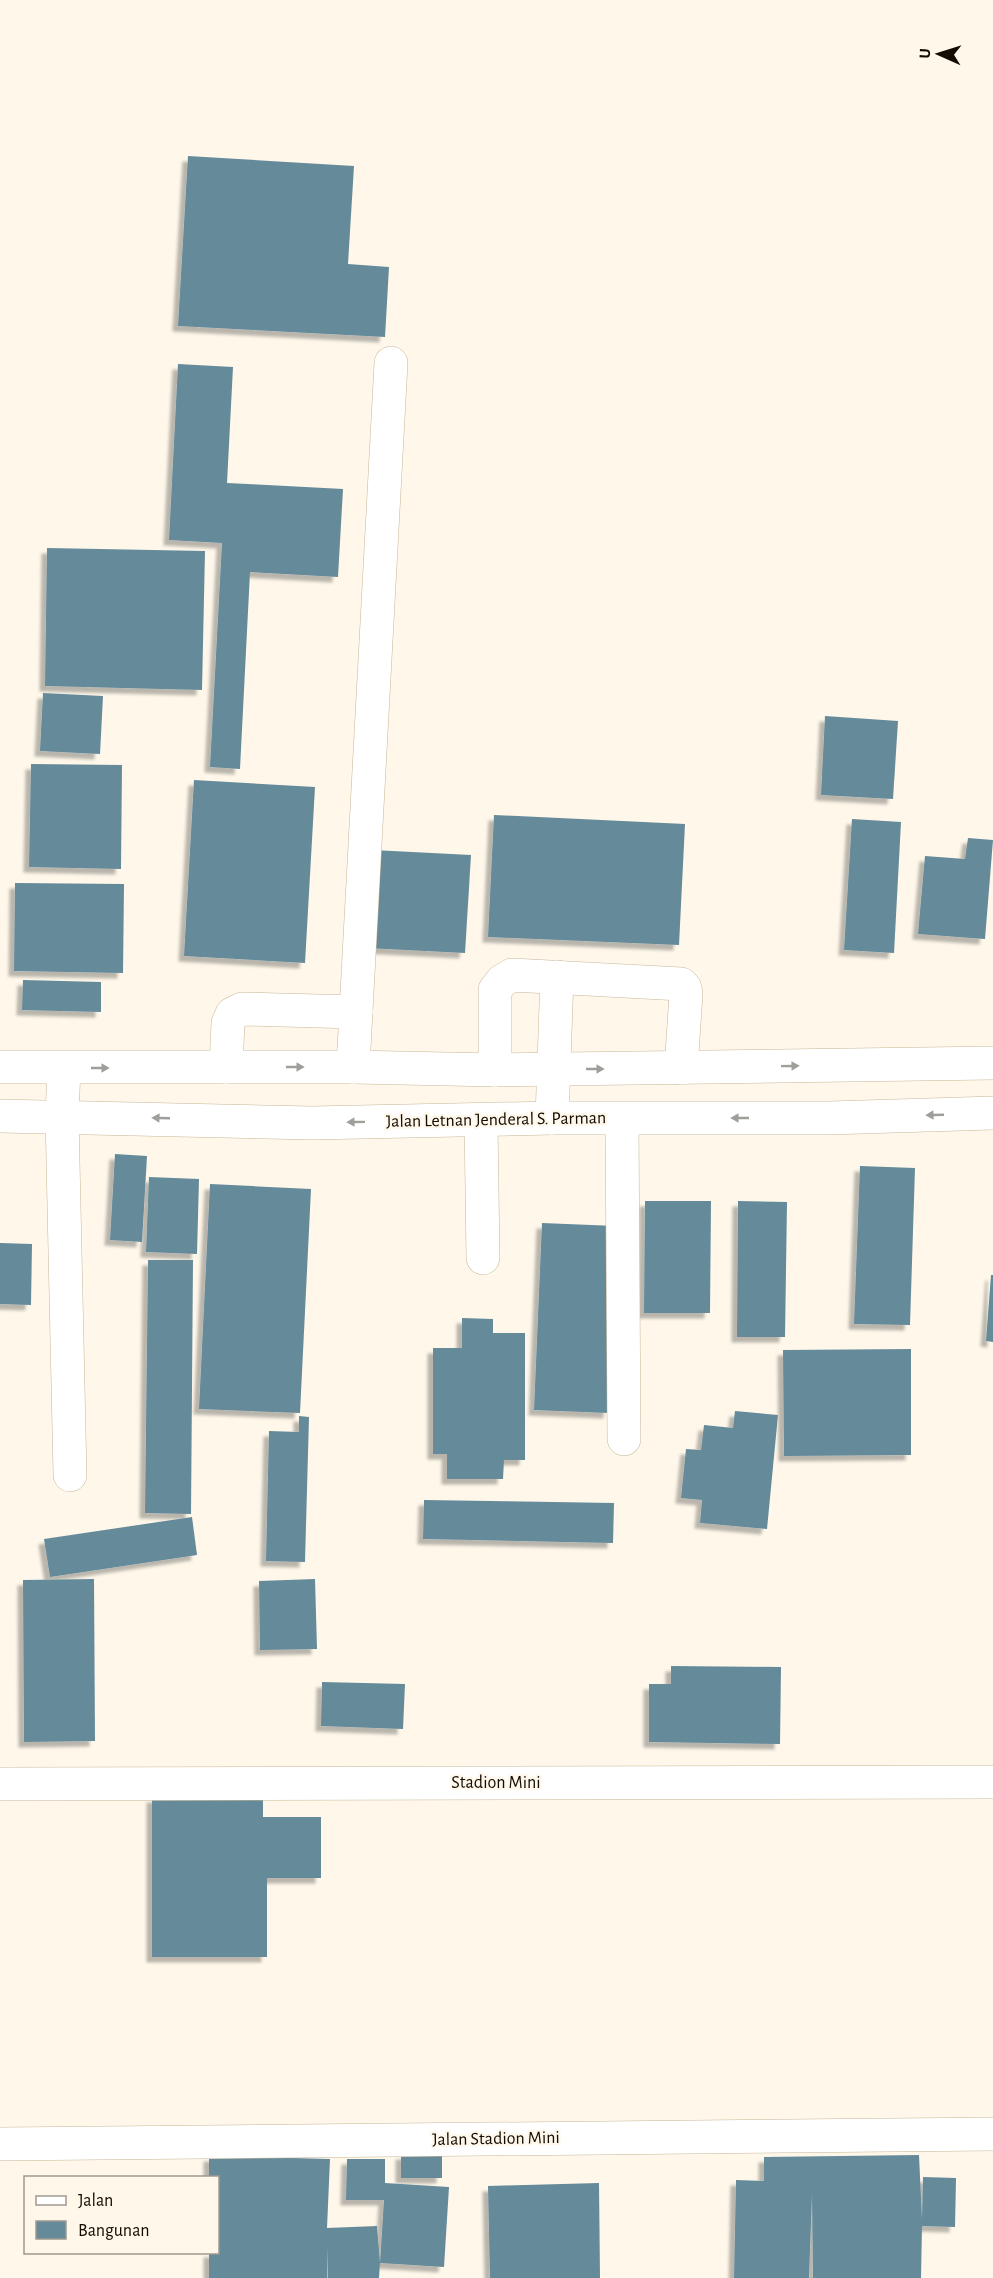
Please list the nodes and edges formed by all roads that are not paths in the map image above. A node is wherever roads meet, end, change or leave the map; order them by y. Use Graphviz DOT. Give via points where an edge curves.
graph roads {
  1 [pos="391,363"];
  2 [pos="557,977"];
  3 [pos="356,1012"];
  4 [pos="993,1063"];
  5 [pos="828,1066"];
  6 [pos="0,1067"];
  7 [pos="226,1067"];
  8 [pos="353,1067"];
  9 [pos="64,1068"];
  10 [pos="681,1068"];
  11 [pos="553,1069"];
  12 [pos="495,1070"];
  13 [pos="993,1113"];
  14 [pos="0,1116"];
  15 [pos="62,1116"];
  16 [pos="552,1118"];
  17 [pos="830,1118"];
  18 [pos="622,1119"];
  19 [pos="481,1121"];
  20 [pos="483,1258"];
  21 [pos="624,1439"];
  22 [pos="70,1475"];
  23 [pos="993,1782"];
  24 [pos="0,1784"];
  25 [pos="993,2134"];
  26 [pos="0,2144"];
  1 -- 3 [label="street"];
  2 -- 10 [label="street" via="681,984 686,994"];
  2 -- 11 [label="street"];
  2 -- 12 [label="street" via="512,975 495,990"];
  3 -- 7 [label="street" via="242,1009 232,1014 228,1023"];
  3 -- 8 [label="street"];
  4 -- 5 [label="street"];
  10 -- 5 [label="street, one-way"];
  5 -- 17 [label="street"];
  6 -- 9 [label="street"];
  7 -- 8 [label="street, one-way"];
  9 -- 7 [label="street, one-way"];
  8 -- 12 [label="street"];
  9 -- 15 [label="street"];
  11 -- 10 [label="street, one-way"];
  11 -- 12 [label="street"];
  11 -- 16 [label="street"];
  13 -- 17 [label="street, Jalan Letnan Jenderal S. Parman, one-way"];
  14 -- 15 [label="street, Jalan Letnan Jenderal S. Parman"];
  19 -- 15 [label="street, Jalan Letnan Jenderal S. Parman, one-way" via="312,1123"];
  15 -- 22 [label="street"];
  16 -- 18 [label="street, Jalan Letnan Jenderal S. Parman"];
  16 -- 19 [label="street, Jalan Letnan Jenderal S. Parman"];
  17 -- 18 [label="street, Jalan Letnan Jenderal S. Parman, one-way"];
  18 -- 21 [label="street"];
  19 -- 20 [label="street"];
  23 -- 24 [label="street, Stadion Mini"];
  25 -- 26 [label="street, Jalan Stadion Mini"];
}
